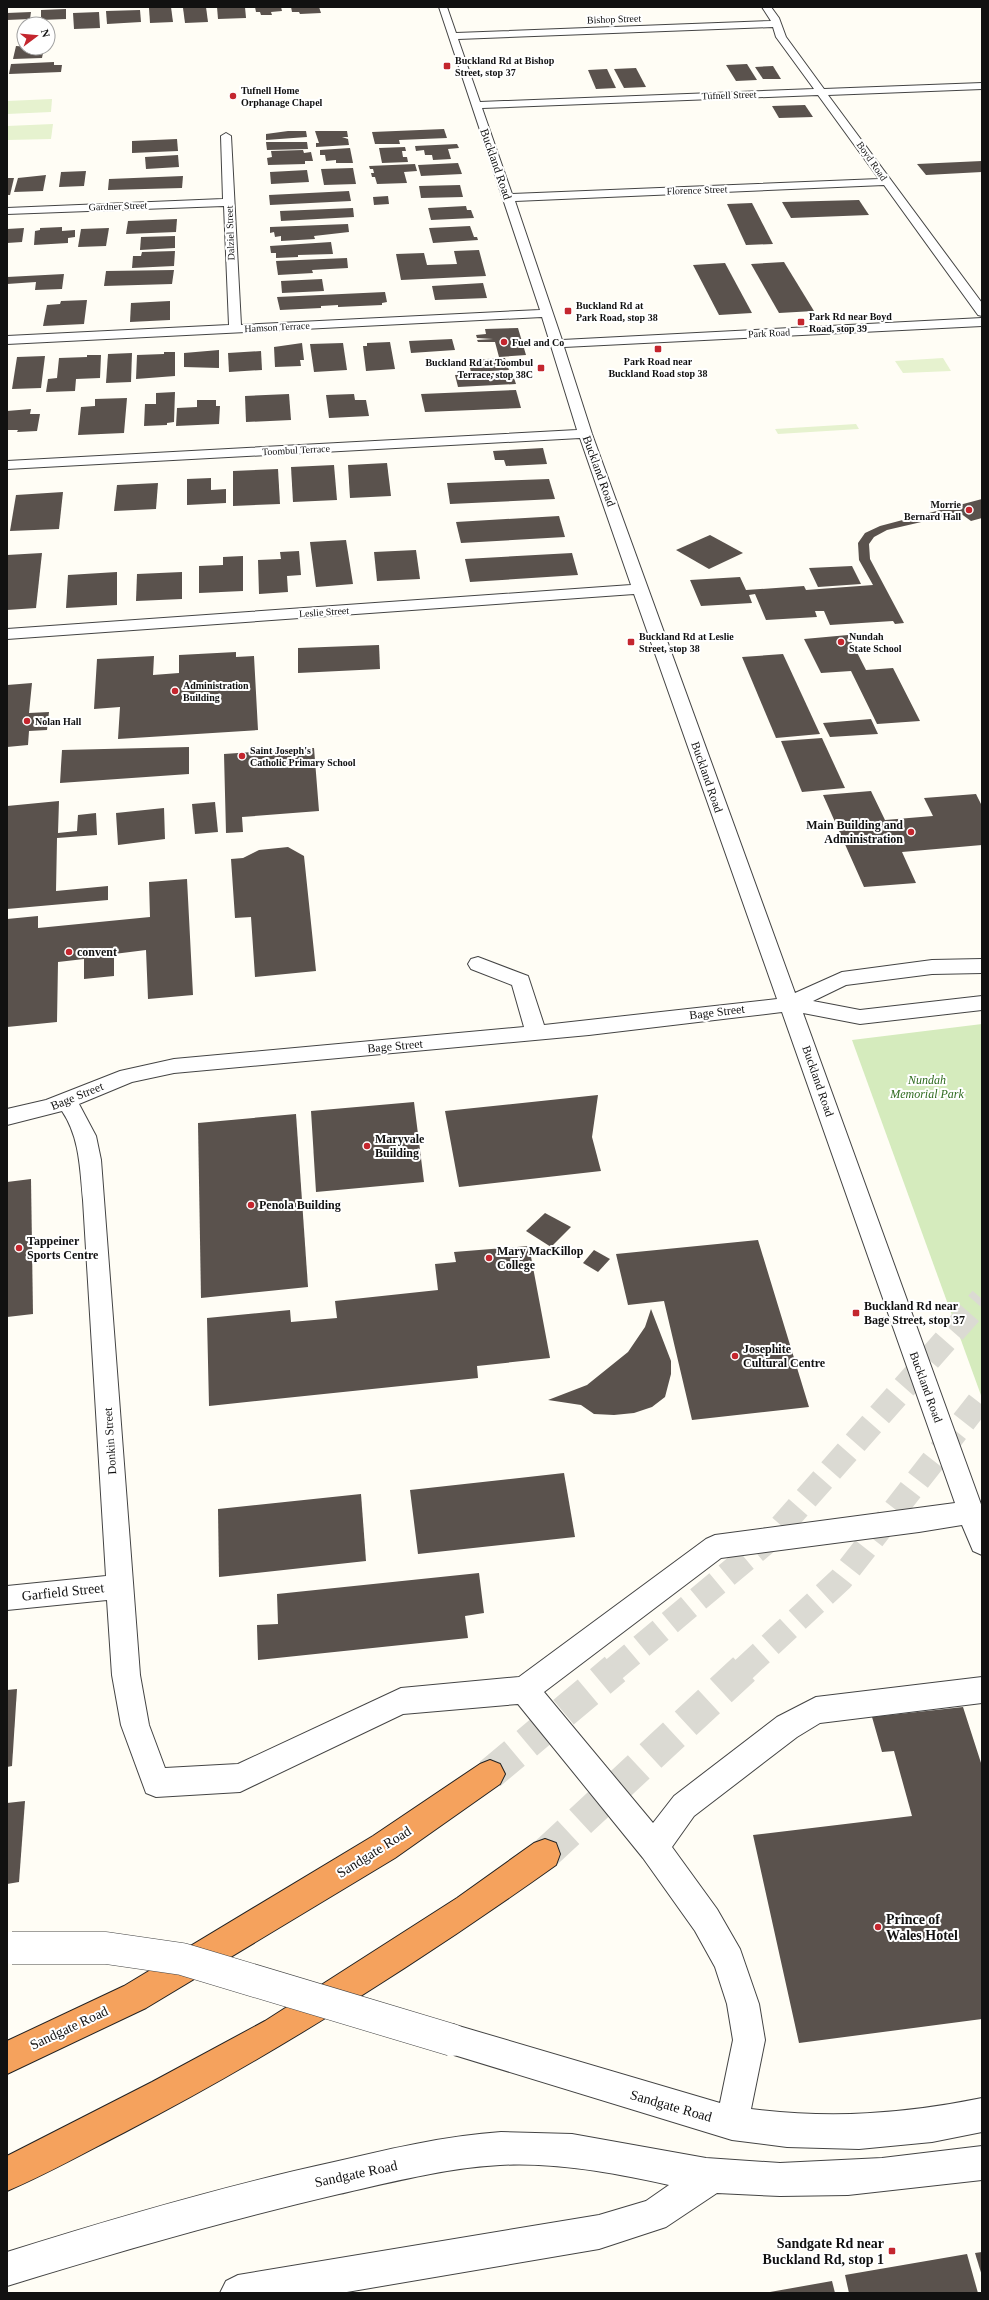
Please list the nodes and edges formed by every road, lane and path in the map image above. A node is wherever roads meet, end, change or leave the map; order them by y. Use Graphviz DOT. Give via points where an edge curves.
graph roads {
  1 [pos="443,7"];
  2 [pos="766,7"];
  3 [pos="776,24"];
  4 [pos="453,36"];
  5 [pos="982,86"];
  6 [pos="823,92"];
  7 [pos="475,105"];
  8 [pos="226,136"];
  9 [pos="886,182"];
  10 [pos="507,198"];
  11 [pos="229,202"];
  12 [pos="7,211"];
  13 [pos="982,312"];
  14 [pos="547,314"];
  15 [pos="982,322"];
  16 [pos="234,329"];
  17 [pos="7,340"];
  18 [pos="557,344"];
  19 [pos="583,427"];
  20 [pos="219,440"];
  21 [pos="7,465"];
  22 [pos="641,589"];
  23 [pos="7,634"];
  24 [pos="478,964"];
  25 [pos="982,966"];
  26 [pos="982,1003"];
  27 [pos="790,1004"];
  28 [pos="536,1032"];
  29 [pos="66,1101"];
  30 [pos="7,1117"];
  31 [pos="971,1512"];
  32 [pos="982,1543"];
  33 [pos="119,1587"];
  34 [pos="7,1598"];
  35 [pos="524,1690"];
  36 [pos="982,1690"];
  37 [pos="490,1774"];
  38 [pos="654,1847"];
  39 [pos="545,1854"];
  40 [pos="10,1949"];
  41 [pos="7,2058"];
  42 [pos="982,2115"];
  43 [pos="732,2123"];
  44 [pos="982,2163"];
  45 [pos="7,2174"];
  46 [pos="713,2176"];
  47 [pos="7,2269"];
  48 [pos="238,2293"];
  1 -- 4 [label="street, Buckland Road"];
  2 -- 3 [label="street, Boyd Road"];
  3 -- 4 [label="street, Bishop Street"];
  3 -- 6 [label="street, Boyd Road" via="781,37"];
  4 -- 7 [label="street, Buckland Road"];
  5 -- 6 [label="street, Tufnell Street"];
  6 -- 7 [label="street, Tufnell Street"];
  6 -- 9 [label="street, Boyd Road"];
  7 -- 10 [label="street, Buckland Road"];
  8 -- 11 [label="street, Dalziel Street"];
  9 -- 10 [label="street, Florence Street"];
  9 -- 13 [label="street, Boyd Road"];
  10 -- 14 [label="street, Buckland Road"];
  11 -- 12 [label="street, Gardner Street"];
  11 -- 16 [label="street, Dalziel Street"];
  14 -- 16 [label="street, Hamson Terrace"];
  14 -- 18 [label="street, Buckland Road"];
  15 -- 18 [label="street, Park Road"];
  16 -- 17 [label="street, Hamson Terrace"];
  18 -- 19 [label="street, Buckland Road"];
  19 -- 20 [label="street, Toombul Terrace"];
  19 -- 21 [label="street, Toombul Terrace"];
  19 -- 22 [label="street, Buckland Road"];
  22 -- 23 [label="street, Leslie Street"];
  22 -- 27 [label="street, Buckland Road" via="738,866"];
  24 -- 28 [label="street" via="521,981"];
  25 -- 27 [label="street, Bage Street" via="932,966 842,979"];
  26 -- 27 [label="street, Bage Street" via="860,1017"];
  27 -- 28 [label="street, Bage Street"];
  27 -- 31 [label="street, Buckland Road"];
  28 -- 29 [label="street, Bage Street" via="174,1066 127,1076"];
  29 -- 30 [label="street, Bage Street" via="37,1111"];
  29 -- 33 [label="street, Donkin Street" via="85,1132 94,1200"];
  31 -- 32 [label="street, Buckland Road"];
  31 -- 35 [label="street" via="716,1547"];
  33 -- 34 [label="street, Garfield Street"];
  33 -- 35 [label="street, Donkin Street" via="126,1675 135,1725 156,1783 240,1778 401,1701"];
  35 -- 38 [label="street"];
  36 -- 38 [label="street" via="816,1710 787,1726 684,1806"];
  37 -- 41 [label="highway, Sandgate Road" via="384,1847 135,1997"];
  38 -- 43 [label="street" via="706,1920 729,1960 743,2004 749,2040"];
  39 -- 45 [label="highway" via="468,1909 276,2032 164,2094"];
  40 -- 43 [label="street, Sandgate Road, bridge" via="106,1948 182,1959"];
  42 -- 43 [label="street, Sandgate Road" via="932,2124 860,2132 787,2130"];
  44 -- 46 [label="street, Sandgate Road" via="854,2177 783,2179"];
  46 -- 47 [label="street, Sandgate Road" via="598,2154 520,2148 461,2153 297,2187 141,2227"];
  46 -- 48 [label="street" via="654,2215 599,2232"];
}
